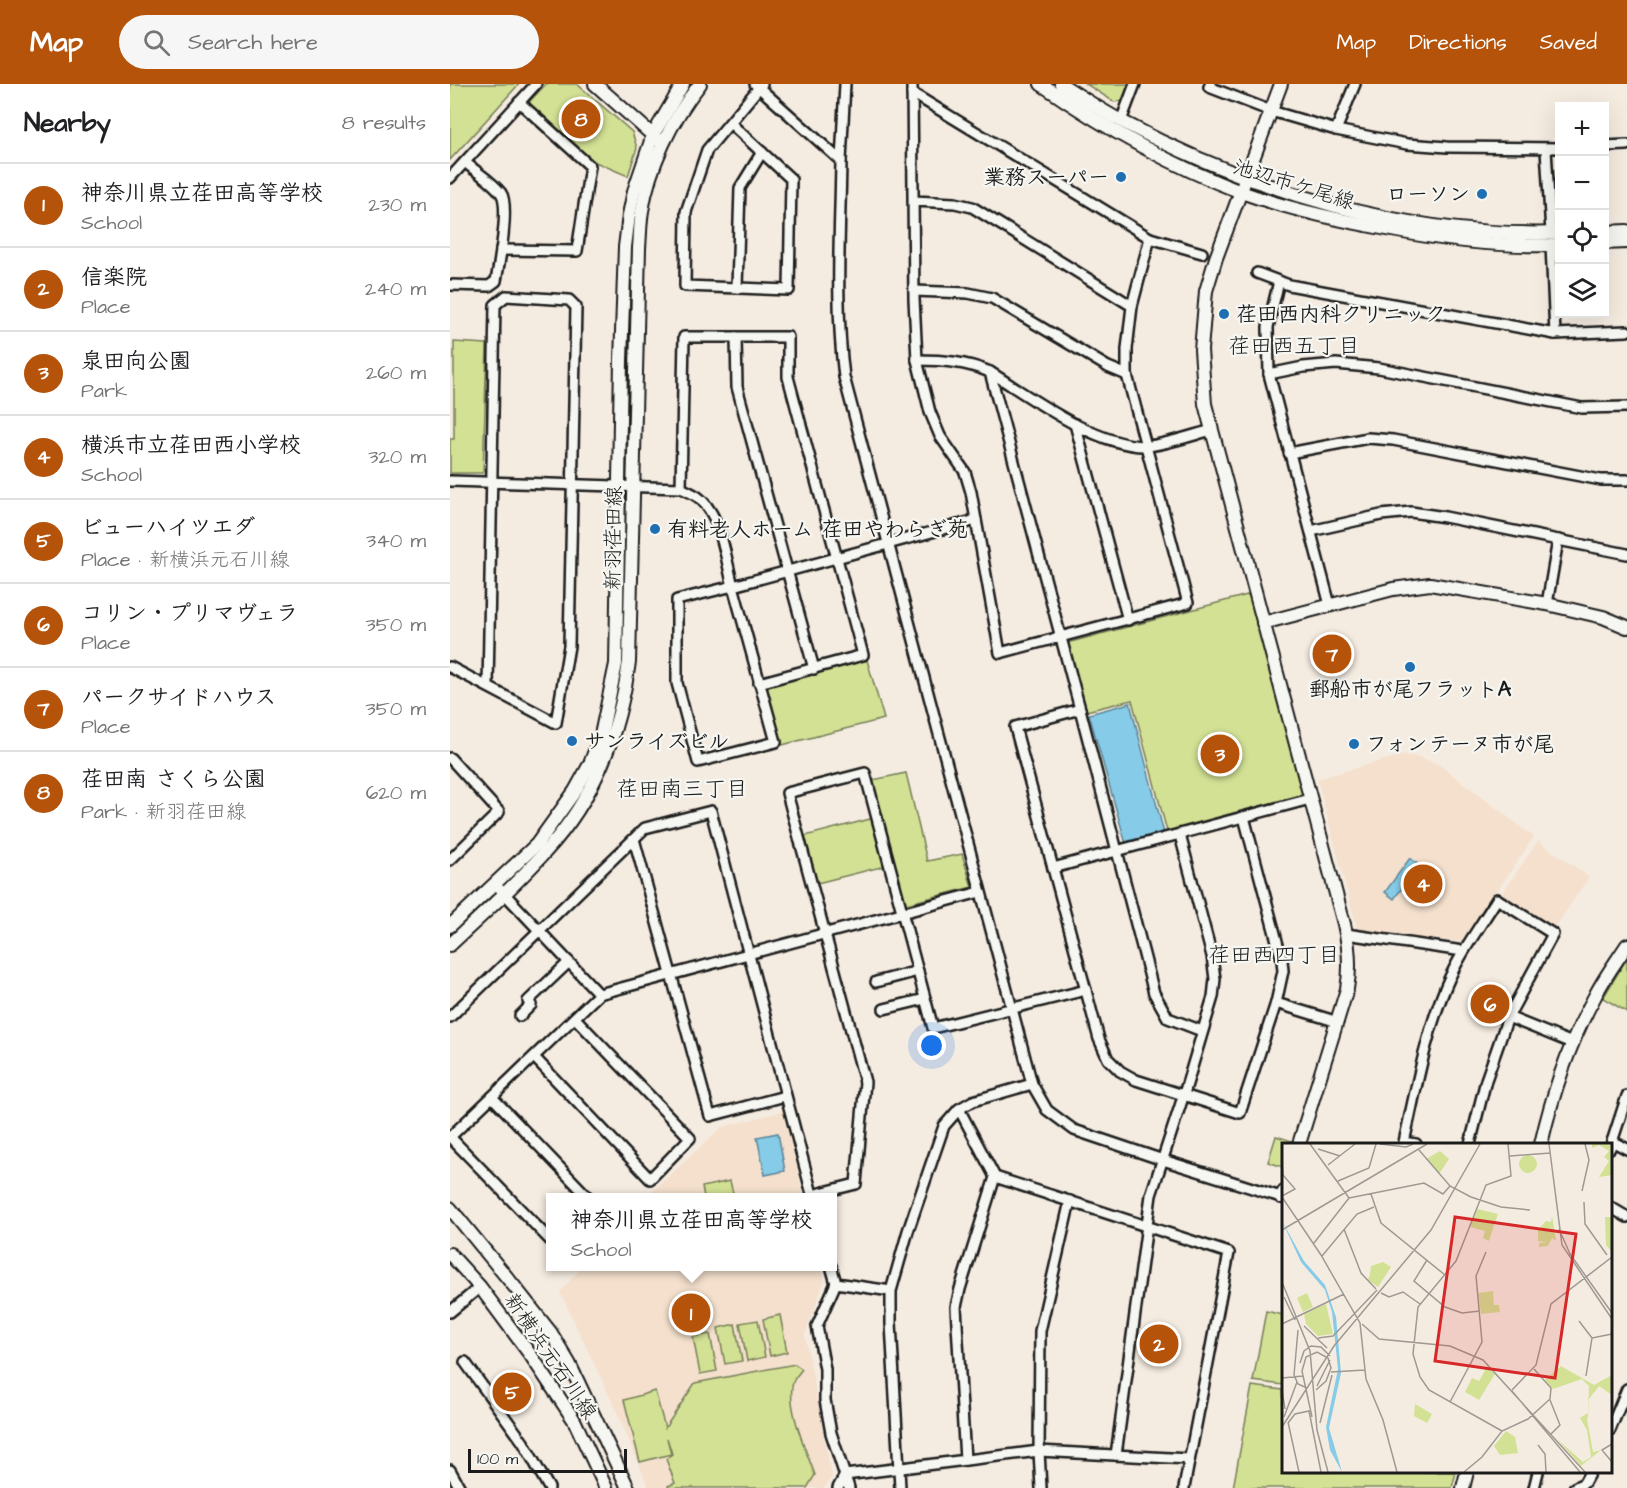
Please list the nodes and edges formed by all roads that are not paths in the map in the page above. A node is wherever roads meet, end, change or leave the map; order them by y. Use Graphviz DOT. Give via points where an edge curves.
graph roads {
  1 [pos="536,84"];
  2 [pos="595,84"];
  3 [pos="683,84"];
  4 [pos="700,84"];
  5 [pos="1041,84"];
  6 [pos="1061,84"];
  7 [pos="1135,84"];
  8 [pos="1210,84"];
  9 [pos="1281,84"];
  10 [pos="1354,84"];
  11 [pos="758,85"];
  12 [pos="842,86"];
  13 [pos="912,89"];
  14 [pos="519,102"];
  15 [pos="1271,111"];
  16 [pos="1121,121"];
  17 [pos="730,123"];
  18 [pos="1336,130"];
  19 [pos="653,135"];
  20 [pos="663,144"];
  21 [pos="1627,145"];
  22 [pos="1609,146"];
  23 [pos="1546,148"];
  24 [pos="1555,148"];
  25 [pos="762,152"];
  26 [pos="841,161"];
  27 [pos="465,162"];
  28 [pos="450,178"];
  29 [pos="1246,179"];
  30 [pos="1240,191"];
  31 [pos="913,201"];
  32 [pos="1627,231"];
  33 [pos="1609,232"];
  34 [pos="1150,238"];
  35 [pos="1555,239"];
  36 [pos="1627,242"];
  37 [pos="1609,243"];
  38 [pos="501,250"];
  39 [pos="1202,254"];
  40 [pos="1555,264"];
  41 [pos="1257,273"];
  42 [pos="1279,281"];
  43 [pos="450,285"];
  44 [pos="737,288"];
  45 [pos="914,291"];
  46 [pos="1132,306"];
  47 [pos="1627,331"];
  48 [pos="1555,334"];
  49 [pos="736,337"];
  50 [pos="917,360"];
  51 [pos="990,372"];
  52 [pos="1269,374"];
  53 [pos="1127,375"];
  54 [pos="1627,406"];
  55 [pos="1075,424"];
  56 [pos="1212,429"];
  57 [pos="1146,447"];
  58 [pos="1289,453"];
  59 [pos="1627,480"];
  60 [pos="450,481"];
  61 [pos="492,482"];
  62 [pos="572,484"];
  63 [pos="620,486"];
  64 [pos="633,486"];
  65 [pos="681,488"];
  66 [pos="976,520"];
  67 [pos="1311,531"];
  68 [pos="1558,540"];
  69 [pos="888,544"];
  70 [pos="1627,554"];
  71 [pos="838,559"];
  72 [pos="788,572"];
  73 [pos="733,586"];
  74 [pos="1547,604"];
  75 [pos="1330,605"];
  76 [pos="1128,620"];
  77 [pos="1263,623"];
  78 [pos="1627,627"];
  79 [pos="1060,638"];
  80 [pos="450,667"];
  81 [pos="814,669"];
  82 [pos="759,683"];
  83 [pos="488,687"];
  84 [pos="1080,710"];
  85 [pos="450,758"];
  86 [pos="1310,799"];
  87 [pos="1244,817"];
  88 [pos="1180,835"];
  89 [pos="634,838"];
  90 [pos="1117,852"];
  91 [pos="450,860"];
  92 [pos="1053,868"];
  93 [pos="499,889"];
  94 [pos="980,892"];
  95 [pos="902,913"];
  96 [pos="450,926"];
  97 [pos="539,931"];
  98 [pos="825,934"];
  99 [pos="1346,934"];
  100 [pos="450,945"];
  101 [pos="1627,945"];
  102 [pos="1463,951"];
  103 [pos="747,954"];
  104 [pos="569,962"];
  105 [pos="918,971"];
  106 [pos="671,975"];
  107 [pos="876,982"];
  108 [pos="1086,990"];
  109 [pos="599,994"];
  110 [pos="925,999"];
  111 [pos="1276,1003"];
  112 [pos="1011,1008"];
  113 [pos="884,1010"];
  114 [pos="520,1016"];
  115 [pos="450,1017"];
  116 [pos="1508,1017"];
  117 [pos="575,1018"];
  118 [pos="1338,1022"];
  119 [pos="1202,1031"];
  120 [pos="1572,1044"];
  121 [pos="534,1057"];
  122 [pos="1032,1084"];
  123 [pos="1184,1094"];
  124 [pos="785,1096"];
  125 [pos="1627,1096"];
  126 [pos="492,1097"];
  127 [pos="959,1109"];
  128 [pos="450,1137"];
  129 [pos="1299,1143"];
  130 [pos="1410,1143"];
  131 [pos="1470,1143"];
  132 [pos="1541,1143"];
  133 [pos="1611,1143"];
  134 [pos="1612,1144"];
  135 [pos="1627,1149"];
  136 [pos="1163,1160"];
  137 [pos="995,1177"];
  138 [pos="585,1193"];
  139 [pos="811,1193"];
  140 [pos="823,1193"];
  141 [pos="1282,1196"];
  142 [pos="1070,1201"];
  143 [pos="1612,1208"];
  144 [pos="450,1209"];
  145 [pos="1627,1217"];
  146 [pos="1147,1226"];
  147 [pos="546,1236"];
  148 [pos="450,1254"];
  149 [pos="832,1271"];
  150 [pos="836,1283"];
  151 [pos="480,1287"];
  152 [pos="891,1291"];
  153 [pos="450,1312"];
  154 [pos="465,1362"];
  155 [pos="1627,1389"];
  156 [pos="1612,1427"];
  157 [pos="1039,1451"];
  158 [pos="1116,1455"];
  159 [pos="1189,1459"];
  160 [pos="965,1460"];
  161 [pos="898,1468"];
  162 [pos="450,1470"];
  163 [pos="1467,1473"];
  164 [pos="1538,1473"];
  165 [pos="1589,1473"];
  166 [pos="845,1475"];
  167 [pos="460,1488"];
  168 [pos="549,1488"];
  169 [pos="606,1488"];
  170 [pos="628,1488"];
  171 [pos="838,1488"];
  172 [pos="849,1488"];
  173 [pos="900,1488"];
  174 [pos="1041,1488"];
  175 [pos="1184,1488"];
  176 [pos="1463,1488"];
  177 [pos="1534,1488"];
  178 [pos="1574,1488"];
  1 -- 14 [label="street"];
  2 -- 19 [label="street"];
  3 -- 19 [label="street, 新羽荏田線"];
  4 -- 20 [label="street, 新羽荏田線"];
  5 -- 30 [label="street, 池辺市ケ尾線" via="1170,161"];
  6 -- 16 [label="street, 池辺市ケ尾線"];
  7 -- 16 [label="street"];
  8 -- 15 [label="street" via="1209,87"];
  9 -- 15 [label="street"];
  10 -- 18 [label="street"];
  11 -- 17 [label="street"];
  11 -- 26 [label="street"];
  12 -- 26 [label="street"];
  13 -- 31 [label="street"];
  13 -- 34 [label="street"];
  14 -- 27 [label="street"];
  14 -- 38 [label="street" via="591,166 577,251"];
  15 -- 18 [label="street"];
  15 -- 29 [label="street"];
  16 -- 29 [label="street, 池辺市ケ尾線"];
  17 -- 25 [label="street"];
  17 -- 44 [label="street" via="707,150 686,212 686,286"];
  18 -- 23 [label="street" via="1407,144"];
  19 -- 20 [label="street"];
  19 -- 63 [label="street, 新羽荏田線" via="632,199 625,247"];
  20 -- 64 [label="street, 新羽荏田線" via="642,210"];
  21 -- 22 [label="street"];
  23 -- 24 [label="street"];
  23 -- 35 [label="street"];
  25 -- 44 [label="street" via="740,188"];
  25 -- 44 [label="street" via="791,180 789,290"];
  26 -- 69 [label="street" via="838,298 842,359 848,396"];
  27 -- 28 [label="street"];
  27 -- 38 [label="street" via="501,192 505,201"];
  29 -- 30 [label="street"];
  29 -- 35 [label="street, 池辺市ケ尾線" via="1341,208 1432,225"];
  30 -- 35 [label="street, 池辺市ケ尾線" via="1335,219 1427,237 1504,244"];
  30 -- 56 [label="street" via="1216,258 1203,310 1202,379"];
  31 -- 45 [label="street"];
  31 -- 46 [label="street" via="972,207"];
  32 -- 33 [label="street"];
  34 -- 39 [label="street"];
  34 -- 46 [label="street"];
  36 -- 37 [label="street"];
  38 -- 43 [label="street" via="496,281 489,286"];
  40 -- 48 [label="street"];
  41 -- 42 [label="street"];
  42 -- 48 [label="street"];
  42 -- 52 [label="street" via="1268,327"];
  45 -- 50 [label="street"];
  45 -- 53 [label="street" via="992,298 1108,368"];
  46 -- 53 [label="street"];
  47 -- 48 [label="street"];
  49 -- 65 [label="street" via="684,337"];
  49 -- 71 [label="street" via="788,337 788,376"];
  49 -- 72 [label="street" via="737,387"];
  50 -- 51 [label="street" via="956,362"];
  50 -- 66 [label="street" via="940,436 965,472"];
  51 -- 55 [label="street"];
  51 -- 79 [label="street"];
  52 -- 54 [label="street" via="1336,364 1582,408"];
  52 -- 58 [label="street"];
  53 -- 57 [label="street"];
  55 -- 57 [label="street" via="1118,442"];
  55 -- 76 [label="street"];
  56 -- 57 [label="street"];
  56 -- 77 [label="street"];
  57 -- 76 [label="street" via="1188,603"];
  58 -- 59 [label="street" via="1368,438 1601,480"];
  58 -- 67 [label="street"];
  60 -- 61 [label="street"];
  61 -- 62 [label="street"];
  61 -- 62 [label="street" via="495,305 506,296 568,300 576,307"];
  61 -- 83 [label="street"];
  62 -- 63 [label="street"];
  62 -- 83 [label="street" via="569,646 556,723"];
  63 -- 64 [label="street"];
  63 -- 93 [label="street, 新羽荏田線" via="616,664 602,735 562,811"];
  64 -- 65 [label="street"];
  64 -- 93 [label="street, 新羽荏田線" via="629,662 612,739 593,785 546,852"];
  65 -- 73 [label="street" via="707,505 716,520"];
  66 -- 69 [label="street"];
  66 -- 79 [label="street" via="1000,653"];
  67 -- 68 [label="street" via="1411,512"];
  67 -- 75 [label="street"];
  68 -- 70 [label="street"];
  68 -- 74 [label="street"];
  69 -- 71 [label="street"];
  69 -- 94 [label="street"];
  71 -- 72 [label="street"];
  71 -- 81 [label="street" via="863,655"];
  72 -- 73 [label="street"];
  72 -- 81 [label="street"];
  73 -- 82 [label="street"];
  73 -- 82 [label="street" via="677,600 677,683 698,762 776,742"];
  74 -- 75 [label="street" via="1430,584"];
  74 -- 78 [label="street"];
  75 -- 77 [label="street"];
  76 -- 79 [label="street"];
  77 -- 86 [label="street"];
  79 -- 84 [label="street"];
  80 -- 83 [label="street"];
  81 -- 82 [label="street"];
  84 -- 90 [label="street"];
  84 -- 92 [label="street" via="1015,727"];
  85 -- 91 [label="street" via="499,812"];
  86 -- 87 [label="street"];
  86 -- 99 [label="street"];
  87 -- 88 [label="street"];
  87 -- 111 [label="street" via="1282,960"];
  88 -- 90 [label="street"];
  88 -- 119 [label="street" via="1215,979"];
  89 -- 97 [label="street"];
  89 -- 103 [label="street" via="645,828 711,811"];
  89 -- 106 [label="street"];
  90 -- 92 [label="street"];
  90 -- 119 [label="street" via="1154,993 1168,1018"];
  92 -- 108 [label="street"];
  93 -- 96 [label="street, 新羽荏田線"];
  93 -- 97 [label="street"];
  93 -- 100 [label="street, 新羽荏田線"];
  94 -- 95 [label="street"];
  94 -- 112 [label="street"];
  95 -- 98 [label="street"];
  95 -- 98 [label="street" via="865,773 787,793"];
  95 -- 105 [label="street"];
  97 -- 104 [label="street"];
  97 -- 115 [label="street"];
  98 -- 103 [label="street"];
  98 -- 140 [label="street" via="865,1082 856,1184"];
  99 -- 102 [label="street"];
  99 -- 118 [label="street" via="1349,974"];
  101 -- 120 [label="street" via="1596,993"];
  102 -- 116 [label="street" via="1497,899 1553,934"];
  102 -- 130 [label="street" via="1428,1038 1404,1142"];
  103 -- 106 [label="street"];
  103 -- 124 [label="street"];
  104 -- 109 [label="street"];
  104 -- 114 [label="street" via="528,1001 531,1005"];
  105 -- 107 [label="street"];
  105 -- 110 [label="street"];
  106 -- 109 [label="street"];
  106 -- 124 [label="street" via="710,1116"];
  108 -- 112 [label="street"];
  108 -- 123 [label="street" via="1108,1059 1136,1080"];
  109 -- 117 [label="street"];
  110 -- 112 [label="street" via="933,1028"];
  110 -- 113 [label="street"];
  111 -- 118 [label="street"];
  111 -- 123 [label="street" via="1240,1113"];
  112 -- 122 [label="street"];
  116 -- 120 [label="street"];
  116 -- 131 [label="street"];
  117 -- 121 [label="street"];
  117 -- 121 [label="street" via="690,1138 650,1179"];
  118 -- 129 [label="street"];
  119 -- 123 [label="street"];
  120 -- 132 [label="street"];
  121 -- 126 [label="street"];
  122 -- 127 [label="street" via="973,1101"];
  122 -- 136 [label="street" via="1047,1110 1074,1130"];
  123 -- 136 [label="street"];
  124 -- 139 [label="street"];
  125 -- 133 [label="street"];
  126 -- 128 [label="street"];
  126 -- 138 [label="street"];
  127 -- 137 [label="street"];
  127 -- 152 [label="street" via="944,1126"];
  128 -- 147 [label="street"];
  134 -- 135 [label="street"];
  136 -- 141 [label="street"];
  136 -- 146 [label="street" via="1151,1196"];
  137 -- 142 [label="street"];
  137 -- 160 [label="street" via="956,1307"];
  142 -- 146 [label="street"];
  142 -- 157 [label="street" via="1040,1331"];
  143 -- 145 [label="street"];
  144 -- 170 [label="street, 新横浜元石川線" via="551,1333"];
  146 -- 158 [label="street"];
  146 -- 159 [label="street" via="1229,1253"];
  148 -- 151 [label="street, 新横浜元石川線"];
  149 -- 150 [label="street"];
  150 -- 152 [label="street"];
  150 -- 166 [label="street" via="817,1326 831,1433"];
  151 -- 153 [label="street"];
  151 -- 169 [label="street, 新横浜元石川線" via="574,1420"];
  152 -- 161 [label="street"];
  154 -- 168 [label="street" via="523,1442"];
  155 -- 156 [label="street"];
  157 -- 158 [label="street"];
  157 -- 160 [label="street"];
  157 -- 174 [label="street"];
  158 -- 159 [label="street"];
  159 -- 175 [label="street"];
  160 -- 161 [label="street"];
  161 -- 166 [label="street"];
  161 -- 173 [label="street"];
  162 -- 167 [label="street"];
  163 -- 176 [label="street"];
  164 -- 177 [label="street"];
  165 -- 178 [label="street" via="1584,1483"];
  166 -- 171 [label="street"];
  166 -- 172 [label="street"];
}
